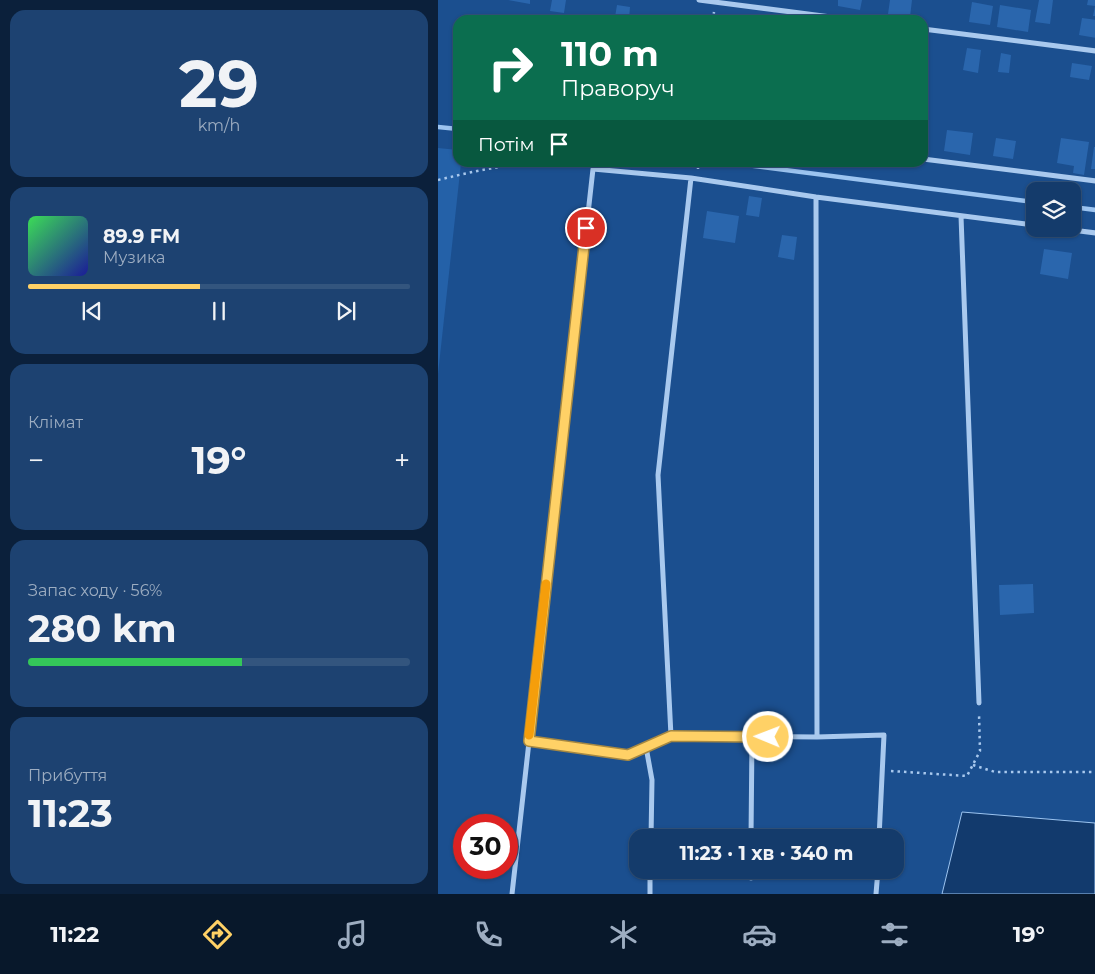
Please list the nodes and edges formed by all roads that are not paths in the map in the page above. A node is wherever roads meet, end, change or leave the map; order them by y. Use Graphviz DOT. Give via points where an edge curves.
graph roads {
  1 [pos="699,0"];
  2 [pos="815,15"];
  3 [pos="928,30"];
  4 [pos="1096,51"];
  5 [pos="928,160"];
  6 [pos="691,178"];
  7 [pos="1096,181"];
  8 [pos="816,197"];
  9 [pos="961,216"];
  10 [pos="1026,224"];
  11 [pos="1081,231"];
  12 [pos="1096,233"];
  13 [pos="979,703"];
  14 [pos="671,736"];
  15 [pos="752,737"];
  16 [pos="817,737"];
  17 [pos="529,741"];
  18 [pos="646,747"];
  19 [pos="651,829"];
  20 [pos="752,829"];
  21 [pos="879,829"];
  22 [pos="650,879"];
  23 [pos="877,879"];
  24 [pos="512,894"];
  25 [pos="650,894"];
  26 [pos="876,894"];
  1 -- 2 [label="street"];
  3 -- 4 [label="street"];
  5 -- 7 [label="street"];
  6 -- 8 [label="street"];
  6 -- 14 [label="street" via="658,475"];
  6 -- 17 [label="street" via="593,169"];
  8 -- 9 [label="street"];
  8 -- 16 [label="street"];
  9 -- 10 [label="street"];
  9 -- 13 [label="street"];
  11 -- 12 [label="street"];
  14 -- 15 [label="street"];
  14 -- 18 [label="street"];
  15 -- 16 [label="street"];
  15 -- 20 [label="street"];
  16 -- 21 [label="street" via="884,735"];
  17 -- 18 [label="street" via="628,755"];
  17 -- 24 [label="street"];
  18 -- 19 [label="street" via="652,780"];
  22 -- 25 [label="street"];
  23 -- 26 [label="street"];
}
